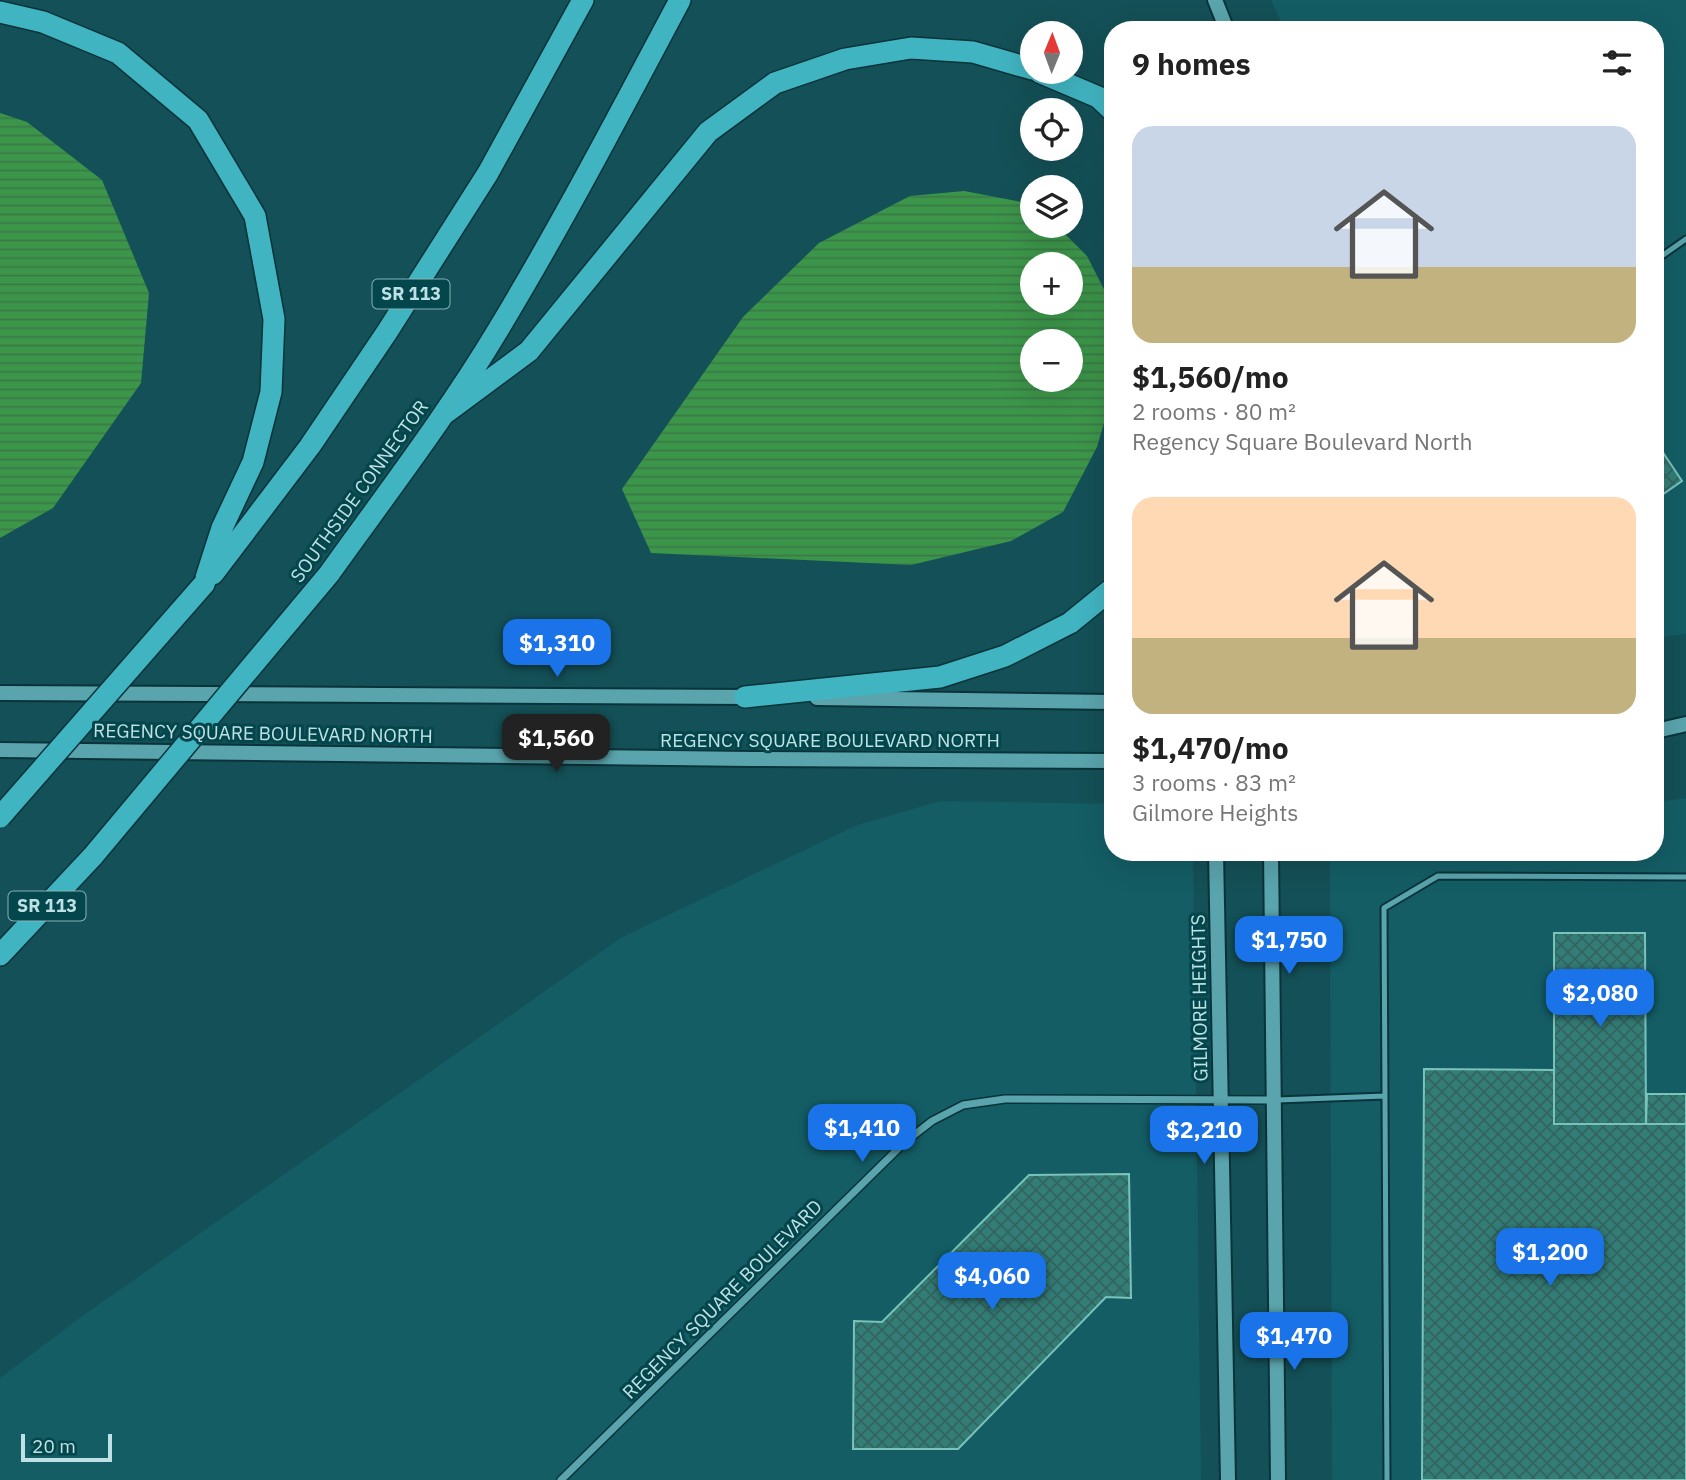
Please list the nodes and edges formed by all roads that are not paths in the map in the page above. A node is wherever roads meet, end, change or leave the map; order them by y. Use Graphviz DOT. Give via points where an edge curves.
graph roads {
  1 [pos="583,0"];
  2 [pos="680,0"];
  3 [pos="1215,0"];
  4 [pos="0,12"];
  5 [pos="1223,21"];
  6 [pos="1020,66"];
  7 [pos="1067,84"];
  8 [pos="1104,103"];
  9 [pos="1686,239"];
  10 [pos="1664,254"];
  11 [pos="444,414"];
  12 [pos="208,577"];
  13 [pos="1104,595"];
  14 [pos="0,693"];
  15 [pos="745,697"];
  16 [pos="1104,702"];
  17 [pos="1686,724"];
  18 [pos="1664,729"];
  19 [pos="0,750"];
  20 [pos="1104,761"];
  21 [pos="0,817"];
  22 [pos="1216,861"];
  23 [pos="1270,861"];
  24 [pos="1686,877"];
  25 [pos="0,956"];
  26 [pos="1385,1096"];
  27 [pos="1220,1099"];
  28 [pos="1273,1100"];
  29 [pos="561,1480"];
  30 [pos="1228,1480"];
  31 [pos="1278,1480"];
  32 [pos="1387,1480"];
  1 -- 12 [label="highway, SR 113" via="488,173 387,332 310,446"];
  2 -- 11 [label="highway, SOUTHSIDE CONNECTOR / SR 113" via="588,173"];
  3 -- 5 [label="street"];
  4 -- 12 [label="highway" via="43,22 118,53 198,120 255,216 274,319 271,392 253,462 222,528"];
  6 -- 11 [label="highway" via="973,52 911,48 845,59 775,83 708,132 529,351"];
  7 -- 8 [label="highway"];
  9 -- 10 [label="lane"];
  11 -- 25 [label="highway, SOUTHSIDE CONNECTOR / SR 113, bridge" via="329,574 93,856"];
  12 -- 21 [label="highway, SR 113, bridge"];
  13 -- 15 [label="highway" via="1070,623 1005,656 940,677"];
  14 -- 15 [label="street, REGENCY SQUARE BOULEVARD NORTH"];
  15 -- 16 [label="street, REGENCY SQUARE BOULEVARD NORTH"];
  17 -- 18 [label="street"];
  19 -- 20 [label="street, REGENCY SQUARE BOULEVARD NORTH"];
  22 -- 27 [label="street, GILMORE HEIGHTS"];
  23 -- 28 [label="street"];
  24 -- 26 [label="lane" via="1438,876 1384,908"];
  26 -- 28 [label="lane"];
  26 -- 32 [label="lane"];
  27 -- 28 [label="street, REGENCY SQUARE BOULEVARD"];
  27 -- 29 [label="street, REGENCY SQUARE BOULEVARD" via="1005,1099 963,1105 932,1121 905,1142"];
  27 -- 30 [label="street, GILMORE HEIGHTS"];
  28 -- 31 [label="street"];
}
